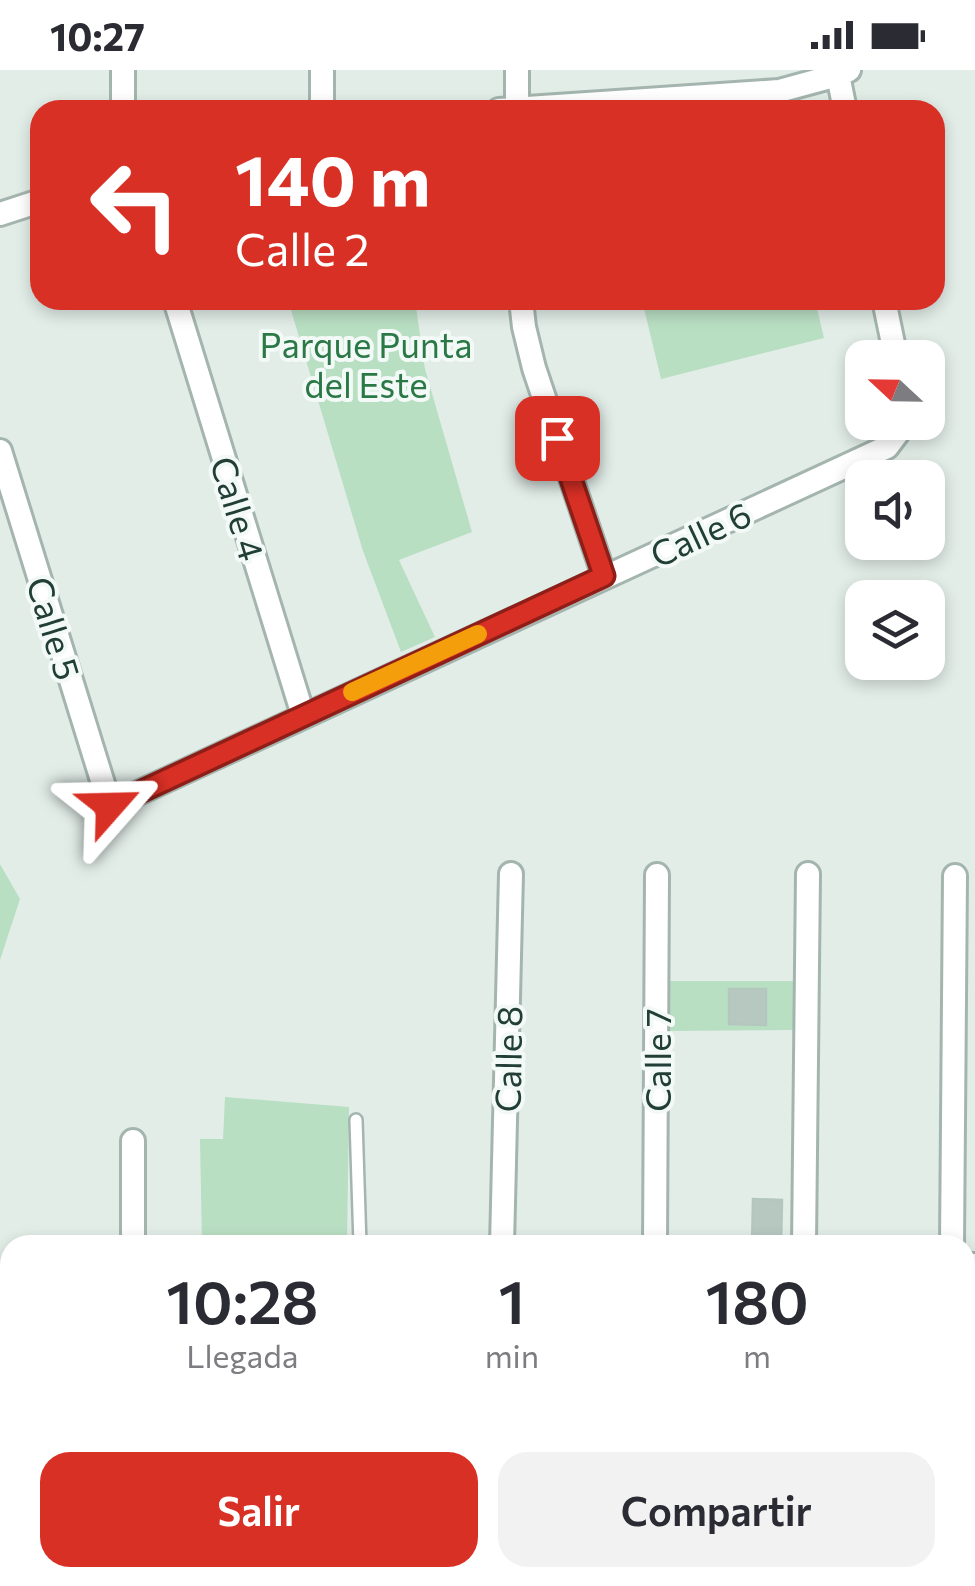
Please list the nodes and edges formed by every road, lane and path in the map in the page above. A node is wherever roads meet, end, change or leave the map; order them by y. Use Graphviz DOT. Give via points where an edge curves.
graph roads {
  1 [pos="123,70"];
  2 [pos="322,70"];
  3 [pos="517,70"];
  4 [pos="844,72"];
  5 [pos="777,80"];
  6 [pos="123,100"];
  7 [pos="322,100"];
  8 [pos="512,100"];
  9 [pos="600,100"];
  10 [pos="845,100"];
  11 [pos="30,204"];
  12 [pos="0,214"];
  13 [pos="177,310"];
  14 [pos="523,310"];
  15 [pos="886,310"];
  16 [pos="892,340"];
  17 [pos="892,440"];
  18 [pos="0,450"];
  19 [pos="604,576"];
  20 [pos="304,715"];
  21 [pos="110,806"];
  22 [pos="511,874"];
  23 [pos="808,874"];
  24 [pos="657,875"];
  25 [pos="956,876"];
  26 [pos="356,1120"];
  27 [pos="133,1141"];
  28 [pos="133,1235"];
  29 [pos="360,1235"];
  30 [pos="502,1235"];
  31 [pos="655,1235"];
  32 [pos="804,1235"];
  33 [pos="952,1235"];
  1 -- 6 [label="street"];
  2 -- 7 [label="street"];
  3 -- 8 [label="street"];
  4 -- 5 [label="street"];
  4 -- 10 [label="street"];
  5 -- 9 [label="street"];
  11 -- 12 [label="street"];
  13 -- 20 [label="street, Calle 4"];
  14 -- 19 [label="street" via="534,368"];
  15 -- 16 [label="street"];
  17 -- 19 [label="street, Calle 6"];
  18 -- 21 [label="street, Calle 5"];
  19 -- 20 [label="street, Calle 6"];
  20 -- 21 [label="street, Calle 6"];
  22 -- 30 [label="street, Calle 8"];
  23 -- 32 [label="street"];
  24 -- 31 [label="street, Calle 7"];
  25 -- 33 [label="street"];
  26 -- 29 [label="lane"];
  27 -- 28 [label="street"];
}
